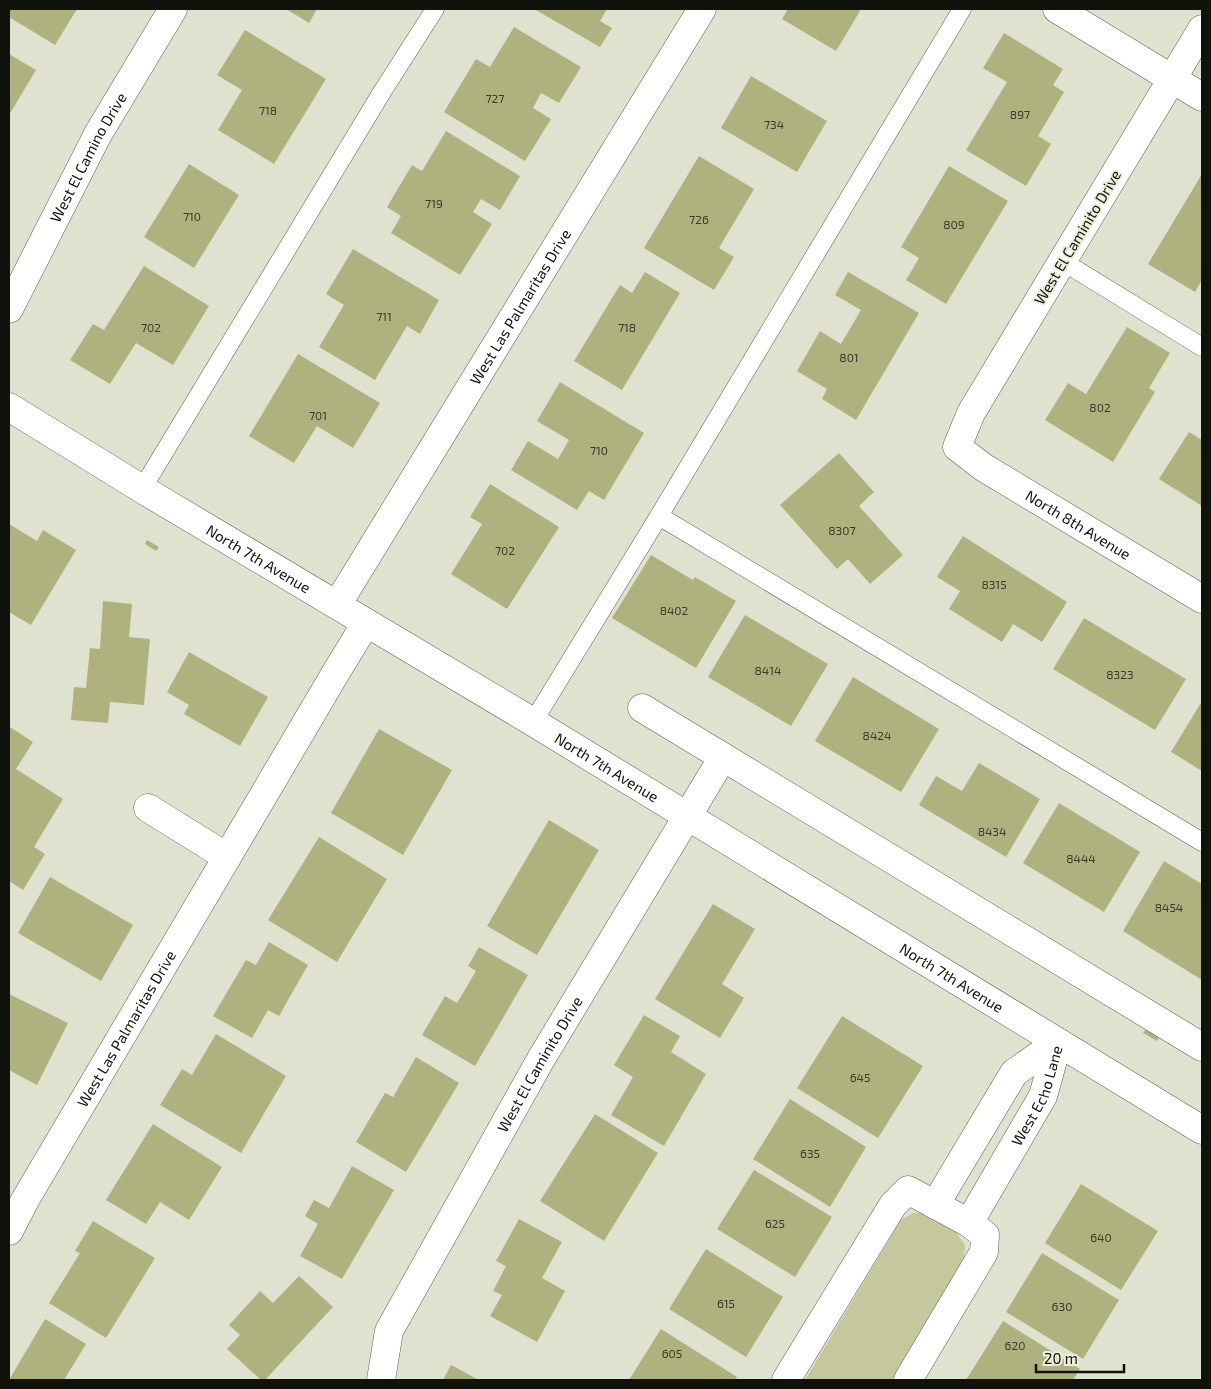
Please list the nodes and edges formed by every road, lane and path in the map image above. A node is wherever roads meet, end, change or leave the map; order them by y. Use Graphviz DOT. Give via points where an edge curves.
graph roads {
  1 [pos="173,9"];
  2 [pos="435,9"];
  3 [pos="702,9"];
  4 [pos="962,9"];
  5 [pos="1057,9"];
  6 [pos="1202,29"];
  7 [pos="1172,79"];
  8 [pos="1202,97"];
  9 [pos="1062,261"];
  10 [pos="9,309"];
  11 [pos="1202,348"];
  12 [pos="9,407"];
  13 [pos="957,447"];
  14 [pos="142,489"];
  15 [pos="659,516"];
  16 [pos="1202,599"];
  17 [pos="337,605"];
  18 [pos="366,623"];
  19 [pos="642,708"];
  20 [pos="533,722"];
  21 [pos="723,757"];
  22 [pos="148,808"];
  23 [pos="688,816"];
  24 [pos="1202,842"];
  25 [pos="227,857"];
  26 [pos="1058,1042"];
  27 [pos="1202,1047"];
  28 [pos="1202,1130"];
  29 [pos="17,1196"];
  30 [pos="935,1205"];
  31 [pos="969,1223"];
  32 [pos="9,1231"];
  33 [pos="381,1380"];
  34 [pos="786,1380"];
  35 [pos="908,1380"];
  1 -- 10 [label="street, West El Camino Drive" via="98,134"];
  2 -- 14 [label="lane"];
  3 -- 17 [label="street, West Las Palmaritas Drive"];
  4 -- 15 [label="lane"];
  5 -- 7 [label="street"];
  6 -- 7 [label="street, West El Caminito Drive"];
  7 -- 8 [label="street"];
  7 -- 9 [label="street, West El Caminito Drive"];
  9 -- 11 [label="lane"];
  9 -- 13 [label="street, West El Caminito Drive" via="971,413"];
  12 -- 14 [label="street, North 7th Avenue"];
  13 -- 16 [label="street, North 8th Avenue" via="982,467"];
  14 -- 17 [label="street, North 7th Avenue"];
  15 -- 20 [label="lane"];
  15 -- 24 [label="lane"];
  17 -- 18 [label="street, North 7th Avenue"];
  18 -- 20 [label="street, North 7th Avenue"];
  18 -- 25 [label="street, West Las Palmaritas Drive"];
  19 -- 21 [label="street"];
  20 -- 23 [label="street, North 7th Avenue"];
  21 -- 23 [label="street, West El Caminito Drive"];
  21 -- 27 [label="street"];
  22 -- 25 [label="street"];
  23 -- 26 [label="street, North 7th Avenue"];
  23 -- 33 [label="street, West El Caminito Drive" via="541,1059 389,1331"];
  25 -- 29 [label="street, West Las Palmaritas Drive"];
  26 -- 28 [label="street, North 7th Avenue"];
  26 -- 30 [label="street, West Echo Lane" via="1014,1072"];
  26 -- 31 [label="street, West Echo Lane" via="1043,1096"];
  29 -- 32 [label="street, West Las Palmaritas Drive"];
  30 -- 31 [label="street"];
  30 -- 34 [label="street" via="908,1190 893,1205"];
  31 -- 35 [label="street" via="986,1235 984,1252"];
}
